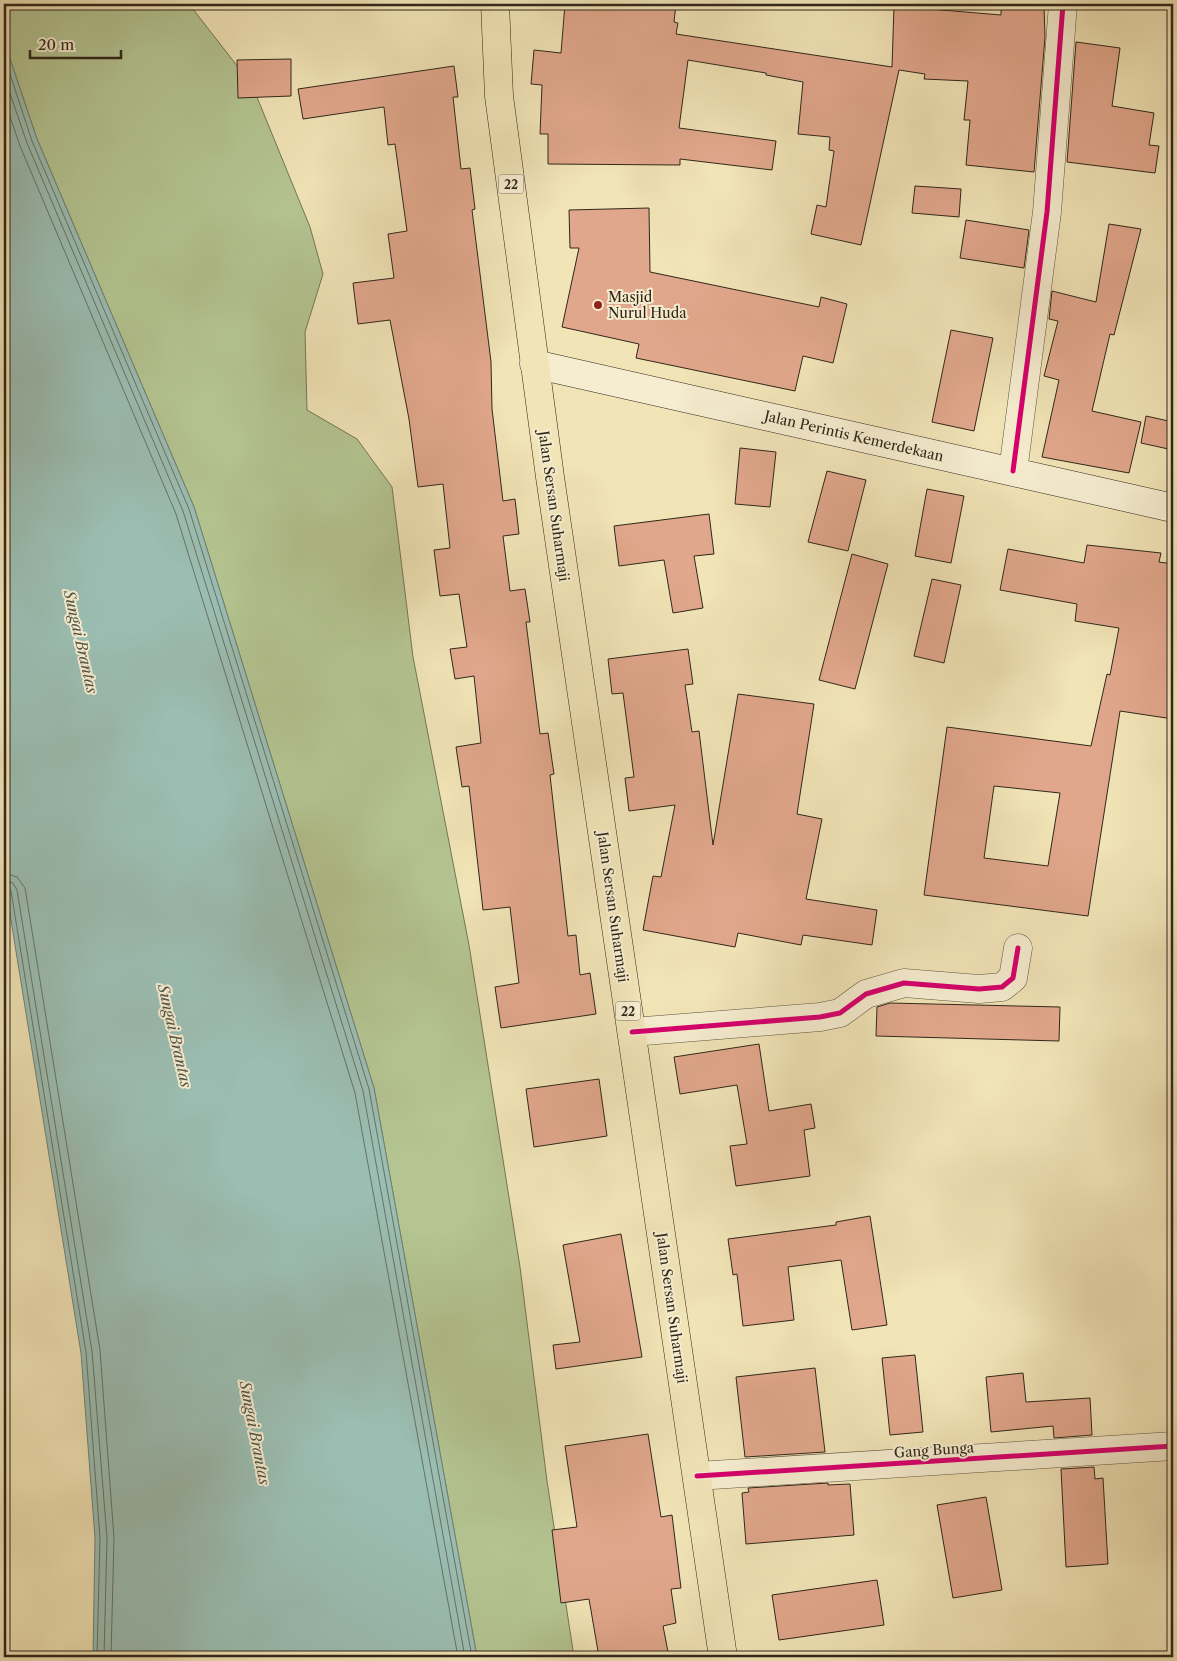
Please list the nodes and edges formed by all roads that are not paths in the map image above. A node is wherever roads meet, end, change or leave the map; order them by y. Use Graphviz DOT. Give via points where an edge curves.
graph roads {
  1 [pos="495,4"];
  2 [pos="1063,4"];
  3 [pos="534,364"];
  4 [pos="1013,471"];
  5 [pos="1173,508"];
  6 [pos="1018,948"];
  7 [pos="632,1032"];
  8 [pos="1173,1446"];
  9 [pos="697,1476"];
  10 [pos="723,1657"];
  1 -- 3 [label="highway, 22" via="499,96"];
  2 -- 4 [label="street" via="1046,212"];
  3 -- 4 [label="street, Jalan Perintis Kemerdekaan"];
  3 -- 7 [label="highway, Jalan Sersan Suharmaji / 22"];
  4 -- 5 [label="street, Jalan Perintis Kemerdekaan"];
  6 -- 7 [label="street" via="1013,978 1002,987 979,989 904,983 866,994 840,1012 820,1017"];
  7 -- 9 [label="highway, Jalan Sersan Suharmaji / 22"];
  8 -- 9 [label="street, Gang Bunga"];
  9 -- 10 [label="highway, Jalan Sersan Suharmaji / 22"];
}
